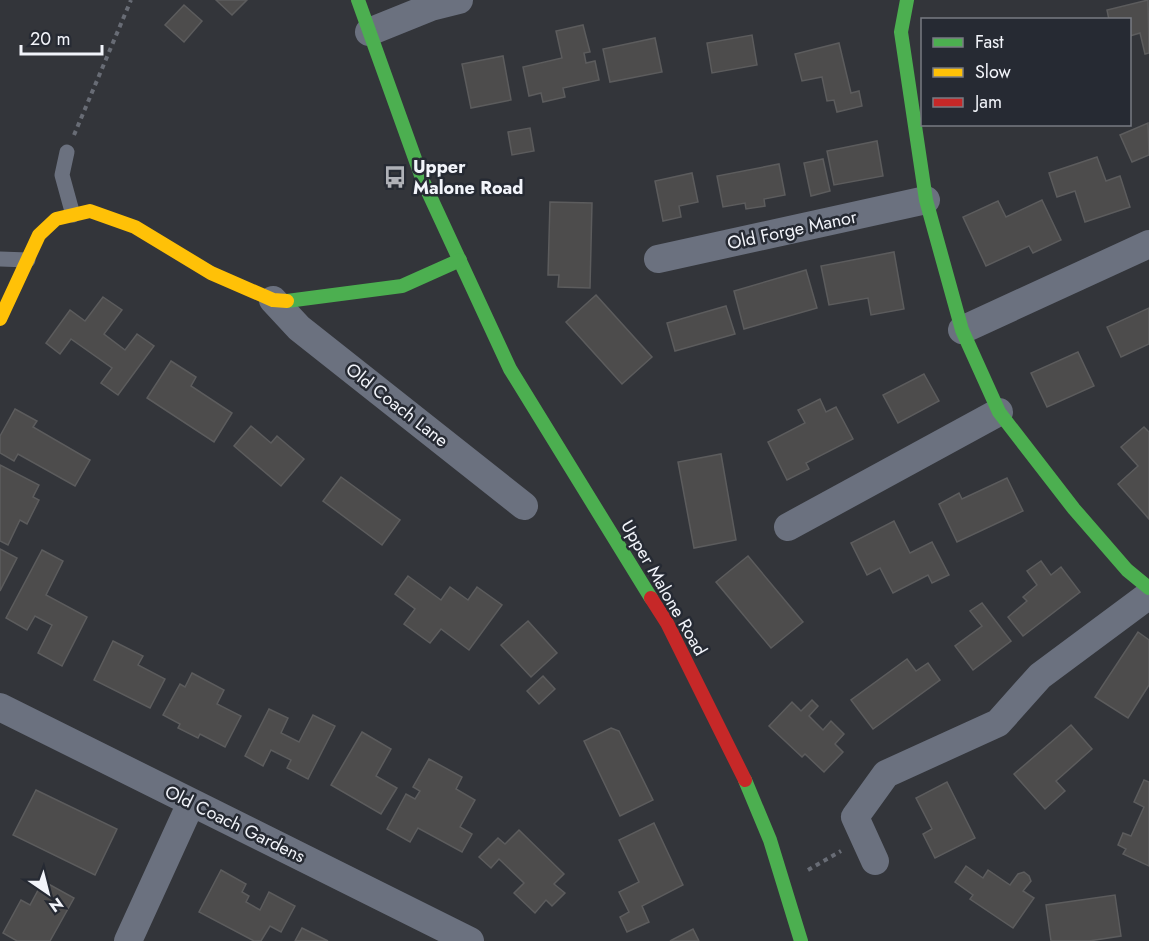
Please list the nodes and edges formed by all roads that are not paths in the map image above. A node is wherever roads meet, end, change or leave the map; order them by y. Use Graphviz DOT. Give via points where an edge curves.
graph roads {
  1 [pos="358,0"];
  2 [pos="459,0"];
  3 [pos="907,0"];
  4 [pos="369,32"];
  5 [pos="66,152"];
  6 [pos="926,200"];
  7 [pos="73,215"];
  8 [pos="1149,244"];
  9 [pos="0,259"];
  10 [pos="658,259"];
  11 [pos="28,260"];
  12 [pos="460,260"];
  13 [pos="273,300"];
  14 [pos="0,319"];
  15 [pos="962,330"];
  16 [pos="999,412"];
  17 [pos="524,506"];
  18 [pos="788,527"];
  19 [pos="1149,588"];
  20 [pos="1149,595"];
  21 [pos="0,707"];
  22 [pos="191,803"];
  23 [pos="870,849"];
  24 [pos="128,941"];
  25 [pos="470,941"];
  26 [pos="801,941"];
  1 -- 4 [label="street, Upper Malone Road"];
  2 -- 4 [label="street"];
  3 -- 6 [label="street" via="901,32"];
  4 -- 12 [label="street, Upper Malone Road" via="423,181"];
  5 -- 7 [label="lane" via="62,175"];
  6 -- 10 [label="street, Old Forge Manor"];
  6 -- 15 [label="street"];
  7 -- 11 [label="street" via="56,219 39,236"];
  7 -- 13 [label="street, Old Coach Lane" via="90,211 135,227 211,273"];
  8 -- 15 [label="street"];
  9 -- 11 [label="lane"];
  11 -- 14 [label="street"];
  12 -- 13 [label="street, Old Coach Lane" via="402,286 296,302"];
  12 -- 26 [label="street, Upper Malone Road" via="510,369 667,623 732,750 770,840"];
  13 -- 17 [label="street, Old Coach Lane" via="299,328"];
  15 -- 16 [label="street"];
  16 -- 18 [label="street"];
  16 -- 19 [label="street" via="1074,509 1127,570"];
  20 -- 23 [label="street" via="1040,676 998,723 886,774 855,817"];
  21 -- 22 [label="street, Old Coach Gardens"];
  22 -- 24 [label="street"];
  22 -- 25 [label="street, Old Coach Gardens"];
}
